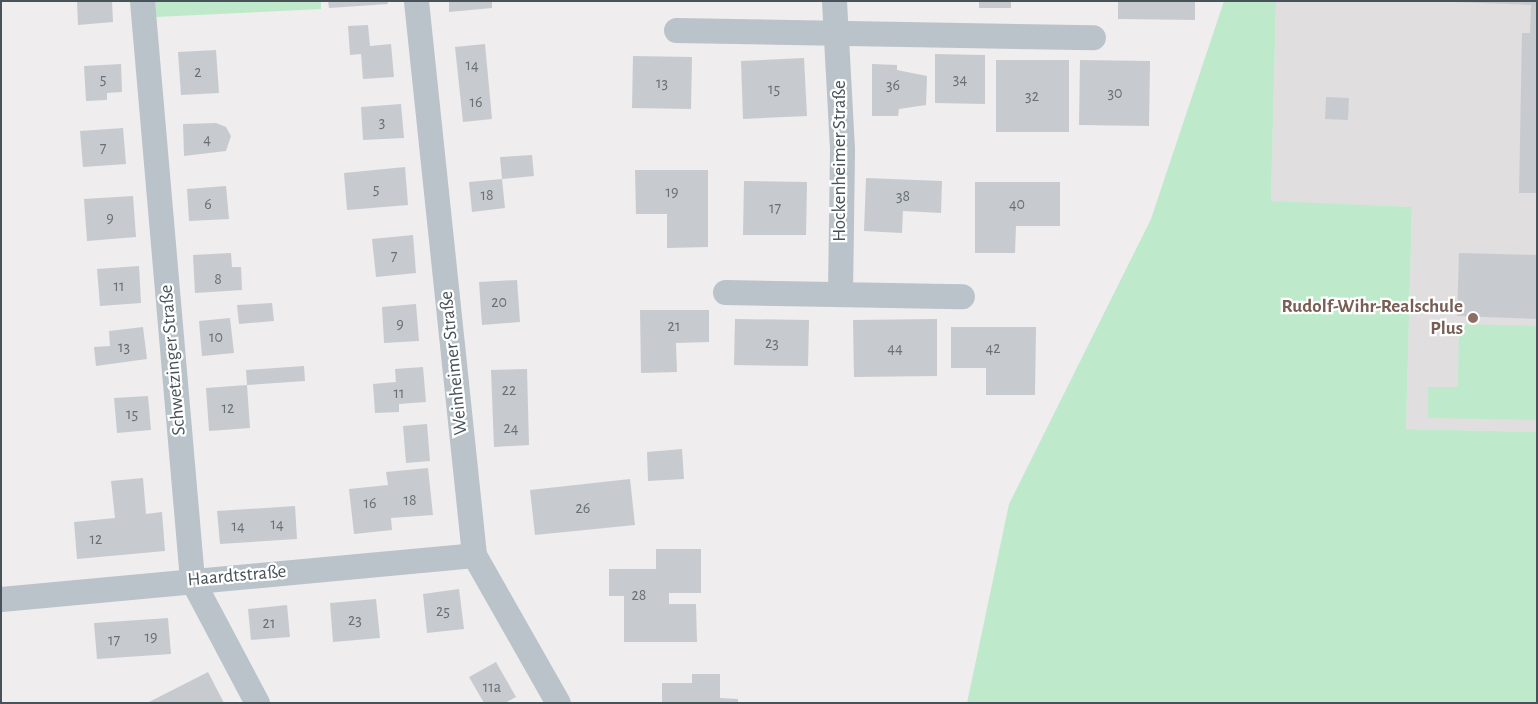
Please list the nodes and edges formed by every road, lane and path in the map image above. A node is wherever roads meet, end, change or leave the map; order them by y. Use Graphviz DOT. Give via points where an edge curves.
graph roads {
  1 [pos="142,1"];
  2 [pos="416,1"];
  3 [pos="834,1"];
  4 [pos="676,30"];
  5 [pos="838,31"];
  6 [pos="1093,37"];
  7 [pos="725,292"];
  8 [pos="840,292"];
  9 [pos="962,296"];
  10 [pos="474,554"];
  11 [pos="192,580"];
  12 [pos="1,599"];
  13 [pos="257,703"];
  14 [pos="558,703"];
  1 -- 11 [label="street, Schwetzinger Straße"];
  2 -- 10 [label="street, Weinheimer Straße"];
  3 -- 5 [label="street, Hockenheimer Straße"];
  4 -- 5 [label="street"];
  5 -- 6 [label="street"];
  5 -- 8 [label="street, Hockenheimer Straße" via="842,150"];
  7 -- 8 [label="street"];
  8 -- 9 [label="street"];
  10 -- 11 [label="street, Haardtstraße"];
  10 -- 14 [label="street, Weinheimer Straße"];
  11 -- 12 [label="street, Haardtstraße"];
  11 -- 13 [label="street, Schwetzinger Straße"];
}
